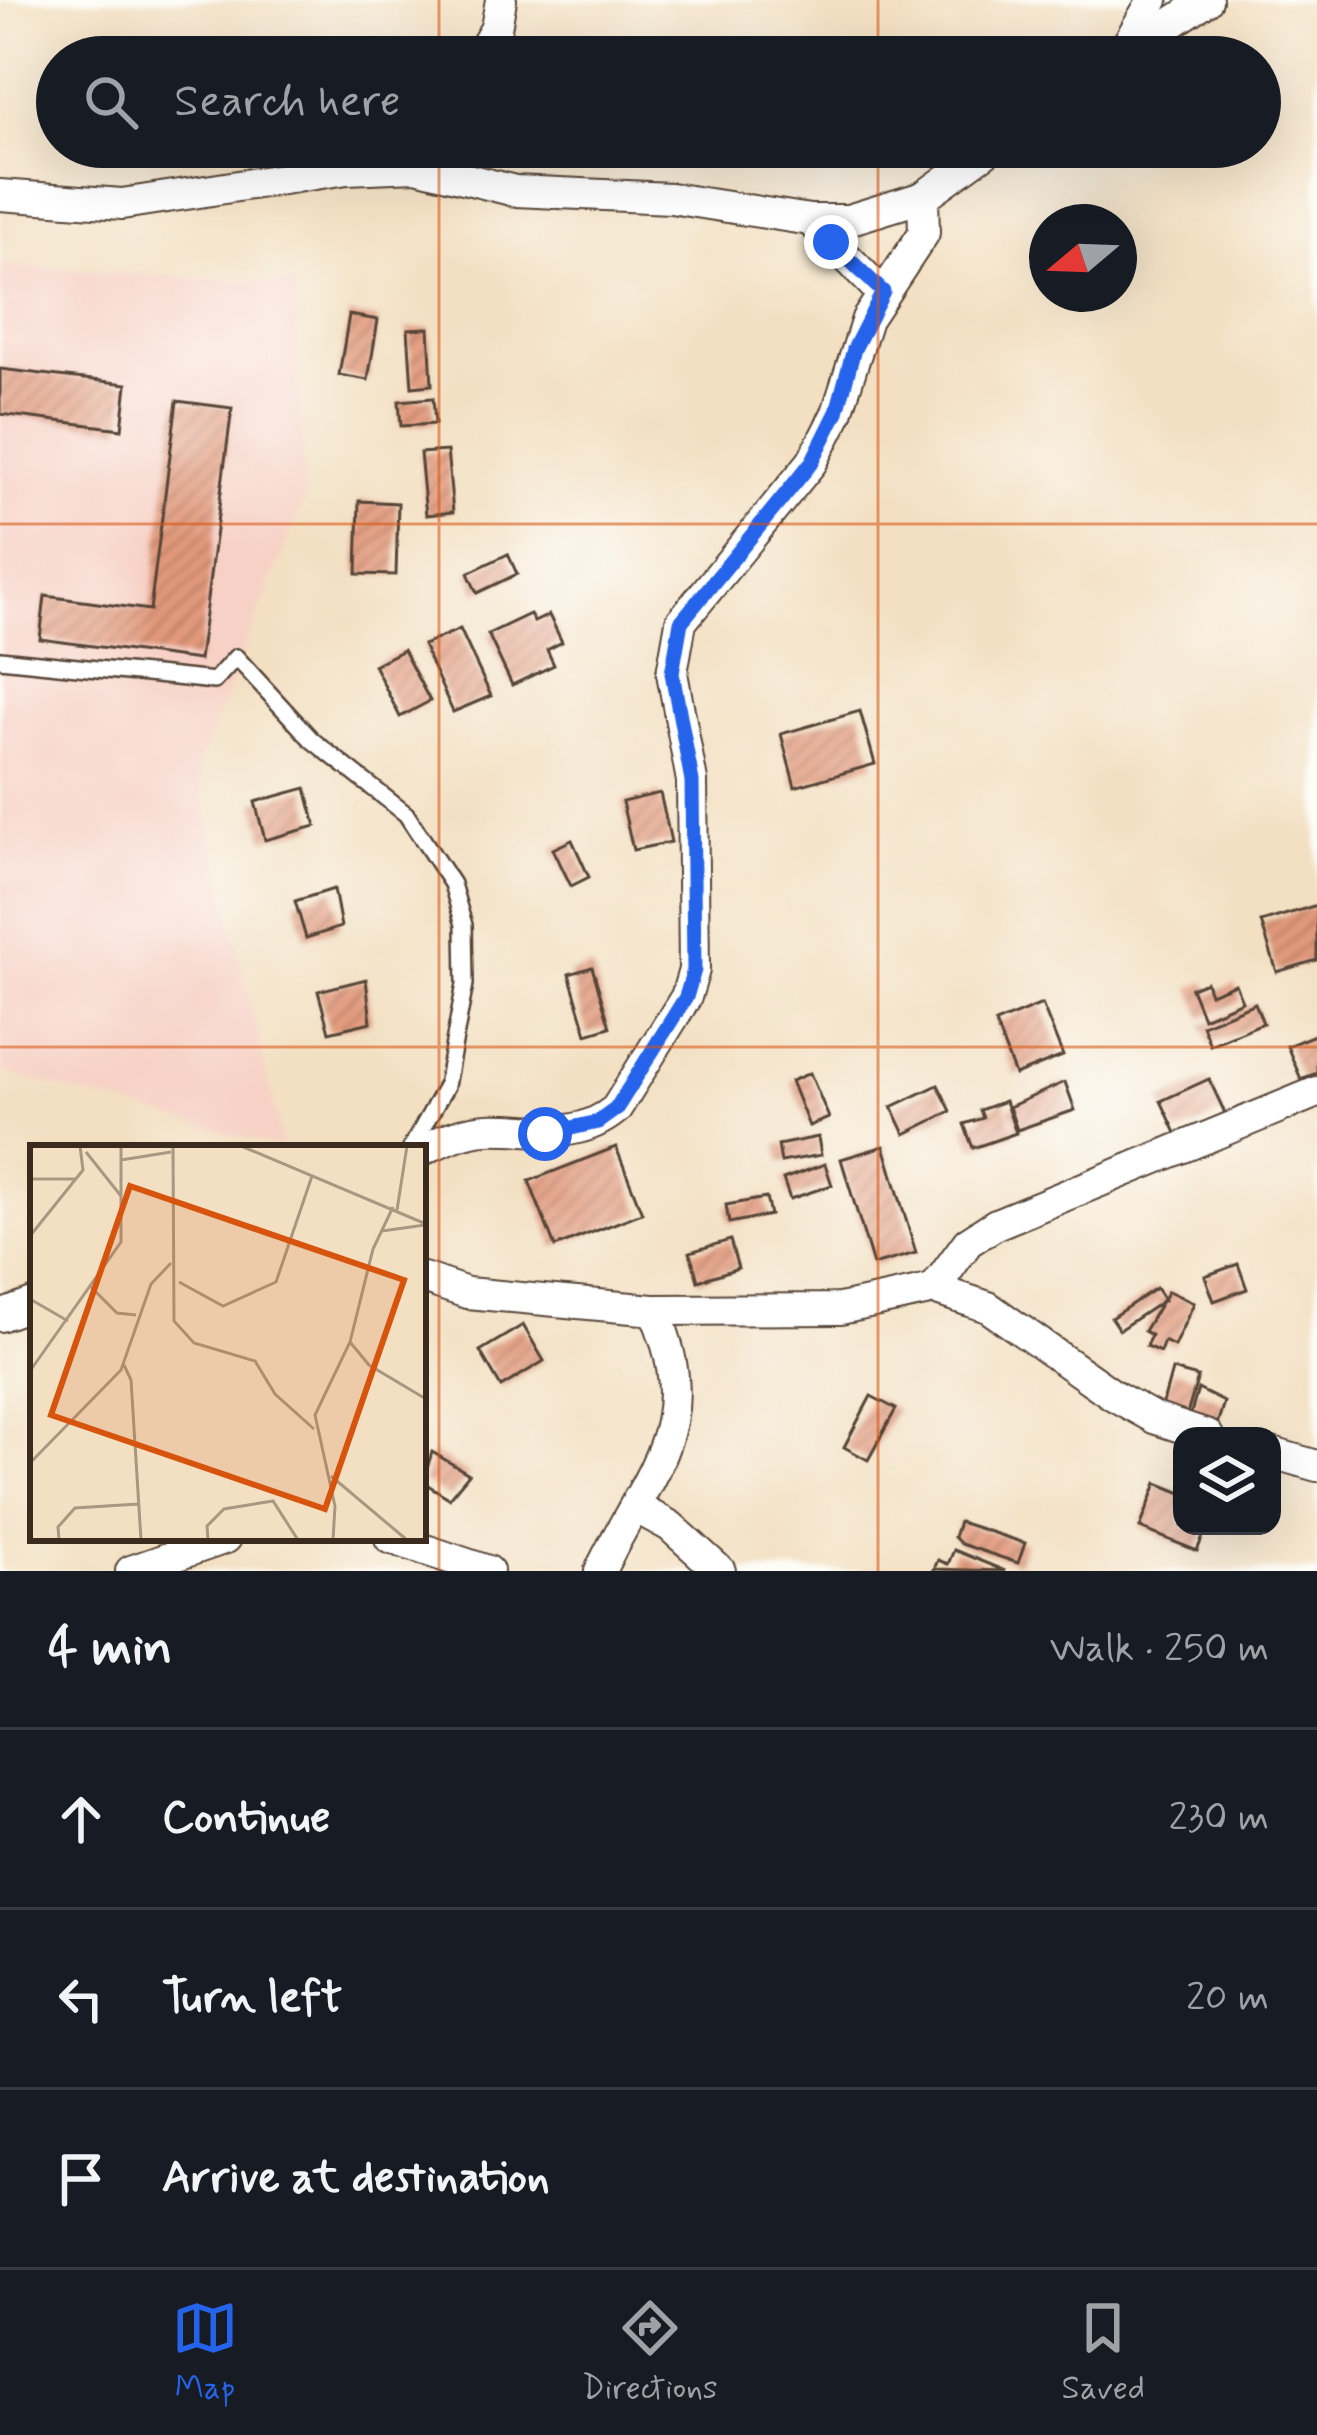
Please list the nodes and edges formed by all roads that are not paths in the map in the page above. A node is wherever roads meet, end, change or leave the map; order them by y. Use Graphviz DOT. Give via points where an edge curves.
graph roads {
  1 [pos="503,0"];
  2 [pos="1153,0"];
  3 [pos="1208,0"];
  4 [pos="490,36"];
  5 [pos="1132,36"];
  6 [pos="1152,36"];
  7 [pos="352,168"];
  8 [pos="460,168"];
  9 [pos="963,168"];
  10 [pos="0,195"];
  11 [pos="923,197"];
  12 [pos="810,220"];
  13 [pos="883,292"];
  14 [pos="0,659"];
  15 [pos="1317,1093"];
  16 [pos="413,1145"];
  17 [pos="426,1149"];
  18 [pos="426,1279"];
  19 [pos="934,1289"];
  20 [pos="30,1305"];
  21 [pos="654,1310"];
  22 [pos="0,1316"];
  23 [pos="1181,1427"];
  24 [pos="1281,1456"];
  25 [pos="1317,1466"];
  26 [pos="635,1507"];
  27 [pos="217,1541"];
  28 [pos="399,1541"];
  29 [pos="130,1571"];
  30 [pos="488,1571"];
  31 [pos="600,1571"];
  32 [pos="720,1571"];
  1 -- 4 [label="street"];
  2 -- 5 [label="street"];
  3 -- 6 [label="street"];
  7 -- 10 [label="street" via="122,203"];
  8 -- 12 [label="street" via="515,191 671,197"];
  9 -- 11 [label="street"];
  11 -- 12 [label="street" via="848,220"];
  11 -- 13 [label="street" via="924,233"];
  12 -- 13 [label="street"];
  13 -- 17 [label="street" via="812,462 681,622 672,673 692,781 694,970 686,997 604,1118 545,1134 473,1131"];
  14 -- 16 [label="lane" via="214,681 236,657 312,740 416,825 459,904 465,984 446,1085"];
  15 -- 19 [label="street" via="996,1224 968,1242"];
  18 -- 21 [label="street" via="467,1293"];
  19 -- 21 [label="street" via="840,1309"];
  19 -- 23 [label="street" via="988,1307 1113,1395"];
  20 -- 22 [label="street"];
  21 -- 26 [label="street" via="678,1394"];
  24 -- 25 [label="street"];
  26 -- 31 [label="street"];
  26 -- 32 [label="street"];
  27 -- 29 [label="street"];
  28 -- 30 [label="street"];
}
